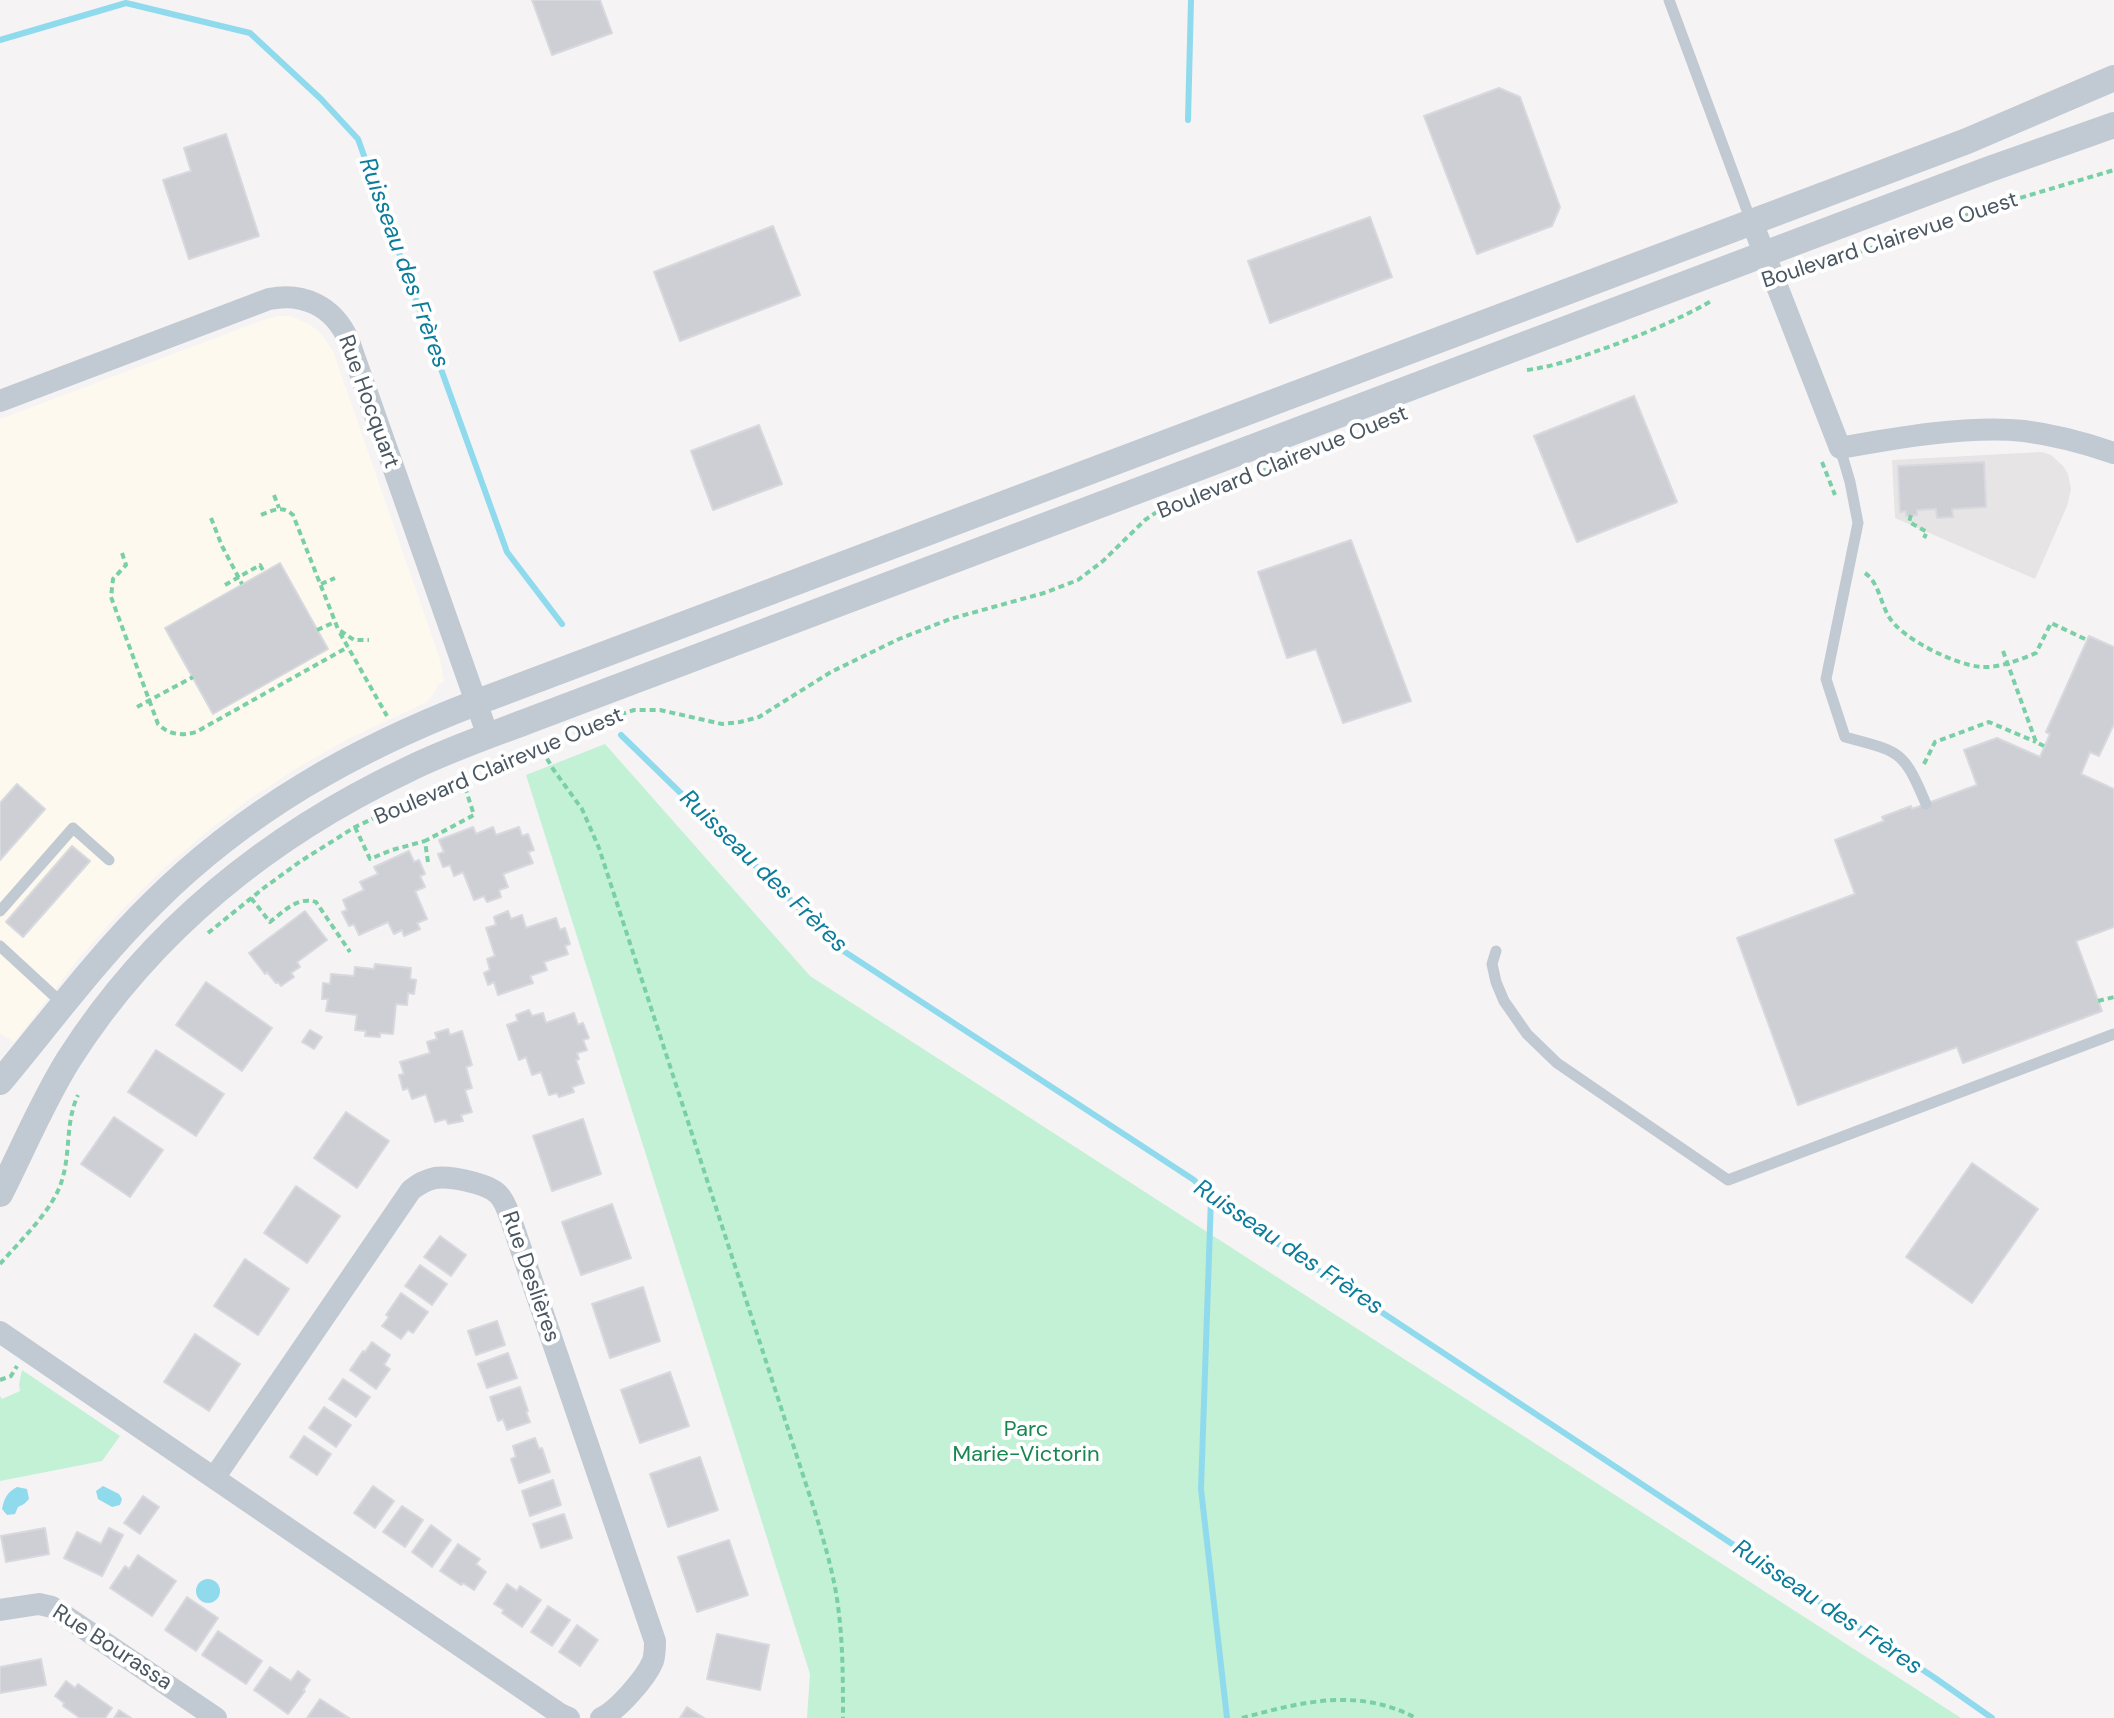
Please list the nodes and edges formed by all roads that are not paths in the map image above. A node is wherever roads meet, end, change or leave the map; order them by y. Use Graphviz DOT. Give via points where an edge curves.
graph roads {
  1 [pos="1669,0"];
  2 [pos="2114,78"];
  3 [pos="2114,125"];
  4 [pos="1752,222"];
  5 [pos="1764,254"];
  6 [pos="1427,344"];
  7 [pos="1438,377"];
  8 [pos="0,401"];
  9 [pos="1840,448"];
  10 [pos="2114,453"];
  11 [pos="824,572"];
  12 [pos="836,604"];
  13 [pos="475,703"];
  14 [pos="488,736"];
  15 [pos="1926,804"];
  16 [pos="109,860"];
  17 [pos="154,902"];
  18 [pos="0,911"];
  19 [pos="171,932"];
  20 [pos="0,946"];
  21 [pos="1496,951"];
  22 [pos="64,1005"];
  23 [pos="2114,1034"];
  24 [pos="0,1082"];
  25 [pos="0,1194"];
  26 [pos="0,1332"];
  27 [pos="214,1478"];
  28 [pos="0,1610"];
  29 [pos="216,1718"];
  30 [pos="569,1718"];
  31 [pos="601,1718"];
  1 -- 4 [label="lane"];
  2 -- 4 [label="street" via="1992,131"];
  3 -- 5 [label="street, Boulevard Clairevue Ouest"];
  4 -- 5 [label="street"];
  4 -- 6 [label="street"];
  5 -- 7 [label="street, Boulevard Clairevue Ouest"];
  5 -- 9 [label="street"];
  6 -- 7 [label="street"];
  6 -- 11 [label="street"];
  7 -- 12 [label="street, Boulevard Clairevue Ouest"];
  8 -- 13 [label="street, Rue Hocquart" via="269,299 296,297 320,306 340,323 348,339"];
  9 -- 10 [label="street" via="2008,430 2065,438"];
  9 -- 15 [label="lane" via="1858,523 1826,679 1845,737 1902,757"];
  11 -- 12 [label="street"];
  11 -- 13 [label="street"];
  12 -- 14 [label="street, Boulevard Clairevue Ouest"];
  13 -- 14 [label="street, Rue Hocquart"];
  13 -- 17 [label="street" via="392,737 311,779 222,842"];
  14 -- 19 [label="street, Boulevard Clairevue Ouest" via="387,779 305,824 224,883"];
  16 -- 18 [label="lane" via="73,828"];
  17 -- 19 [label="street"];
  17 -- 22 [label="street"];
  19 -- 25 [label="street, Boulevard Clairevue Ouest" via="69,1058"];
  20 -- 22 [label="lane"];
  21 -- 23 [label="lane" via="1496,982 1527,1034 1557,1063 1728,1180"];
  22 -- 24 [label="street"];
  26 -- 27 [label="street"];
  27 -- 30 [label="street"];
  27 -- 31 [label="street, Rue Deslières" via="411,1190 441,1178 491,1188 510,1217 655,1641 647,1670 616,1709"];
  28 -- 29 [label="street, Rue Bourassa" via="32,1604 52,1607"];
}
